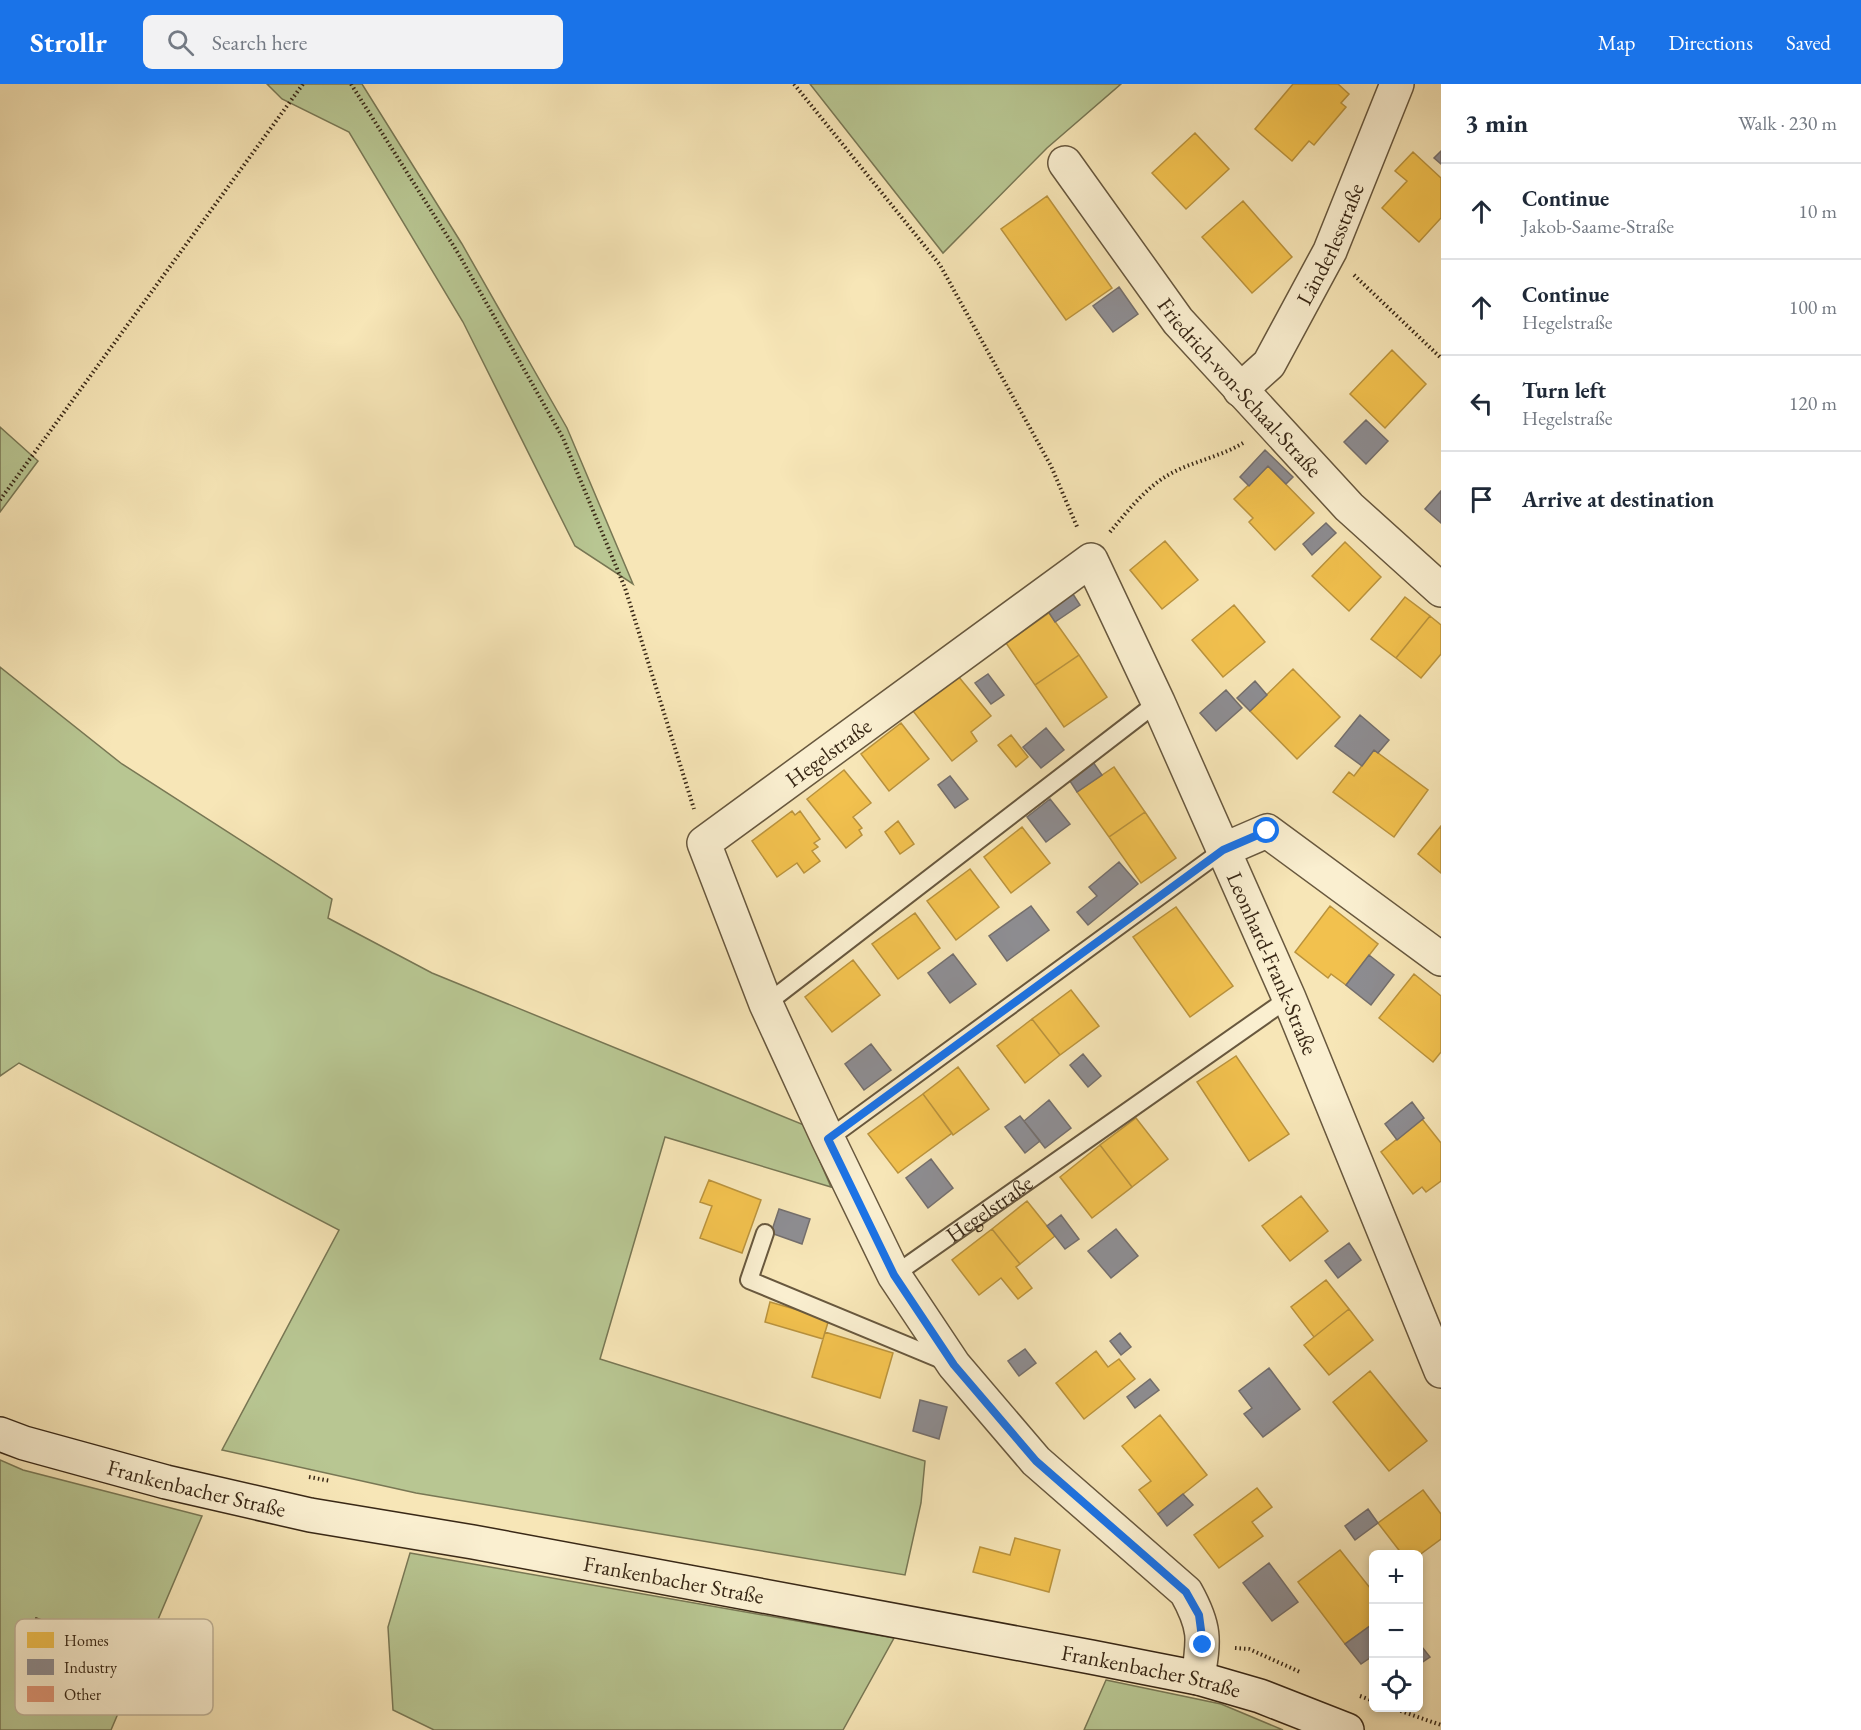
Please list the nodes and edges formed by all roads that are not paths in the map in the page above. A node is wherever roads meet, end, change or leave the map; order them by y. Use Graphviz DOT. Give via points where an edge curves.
graph roads {
  1 [pos="1397,84"];
  2 [pos="1065,163"];
  3 [pos="1240,390"];
  4 [pos="1091,560"];
  5 [pos="1441,590"];
  6 [pos="1158,702"];
  7 [pos="1223,850"];
  8 [pos="1441,959"];
  9 [pos="1288,998"];
  10 [pos="766,1004"];
  11 [pos="828,1139"];
  12 [pos="765,1233"];
  13 [pos="894,1275"];
  14 [pos="954,1365"];
  15 [pos="1441,1371"];
  16 [pos="0,1434"];
  17 [pos="1197,1678"];
  18 [pos="1347,1730"];
  1 -- 3 [label="street, Länderlesstraße" via="1330,251 1269,364"];
  2 -- 3 [label="street, Friedrich-von-Schaal-Straße" via="1178,321"];
  3 -- 5 [label="street, Friedrich-von-Schaal-Straße" via="1349,507"];
  4 -- 6 [label="street, Leonhard-Frank-Straße"];
  4 -- 10 [label="street, Hegelstraße" via="704,843"];
  6 -- 7 [label="street, Leonhard-Frank-Straße"];
  6 -- 10 [label="lane"];
  7 -- 8 [label="street" via="1267,831"];
  7 -- 9 [label="street, Leonhard-Frank-Straße"];
  7 -- 11 [label="lane"];
  9 -- 13 [label="lane, Hegelstraße"];
  9 -- 15 [label="street, Leonhard-Frank-Straße"];
  10 -- 11 [label="street"];
  11 -- 13 [label="street"];
  12 -- 14 [label="lane" via="749,1280"];
  13 -- 14 [label="street"];
  14 -- 17 [label="street" via="1036,1461 1186,1592 1199,1615 1203,1645"];
  16 -- 17 [label="street, Frankenbacher Straße" via="166,1482 309,1515 485,1544"];
  17 -- 18 [label="street, Frankenbacher Straße" via="1260,1696"];
}
